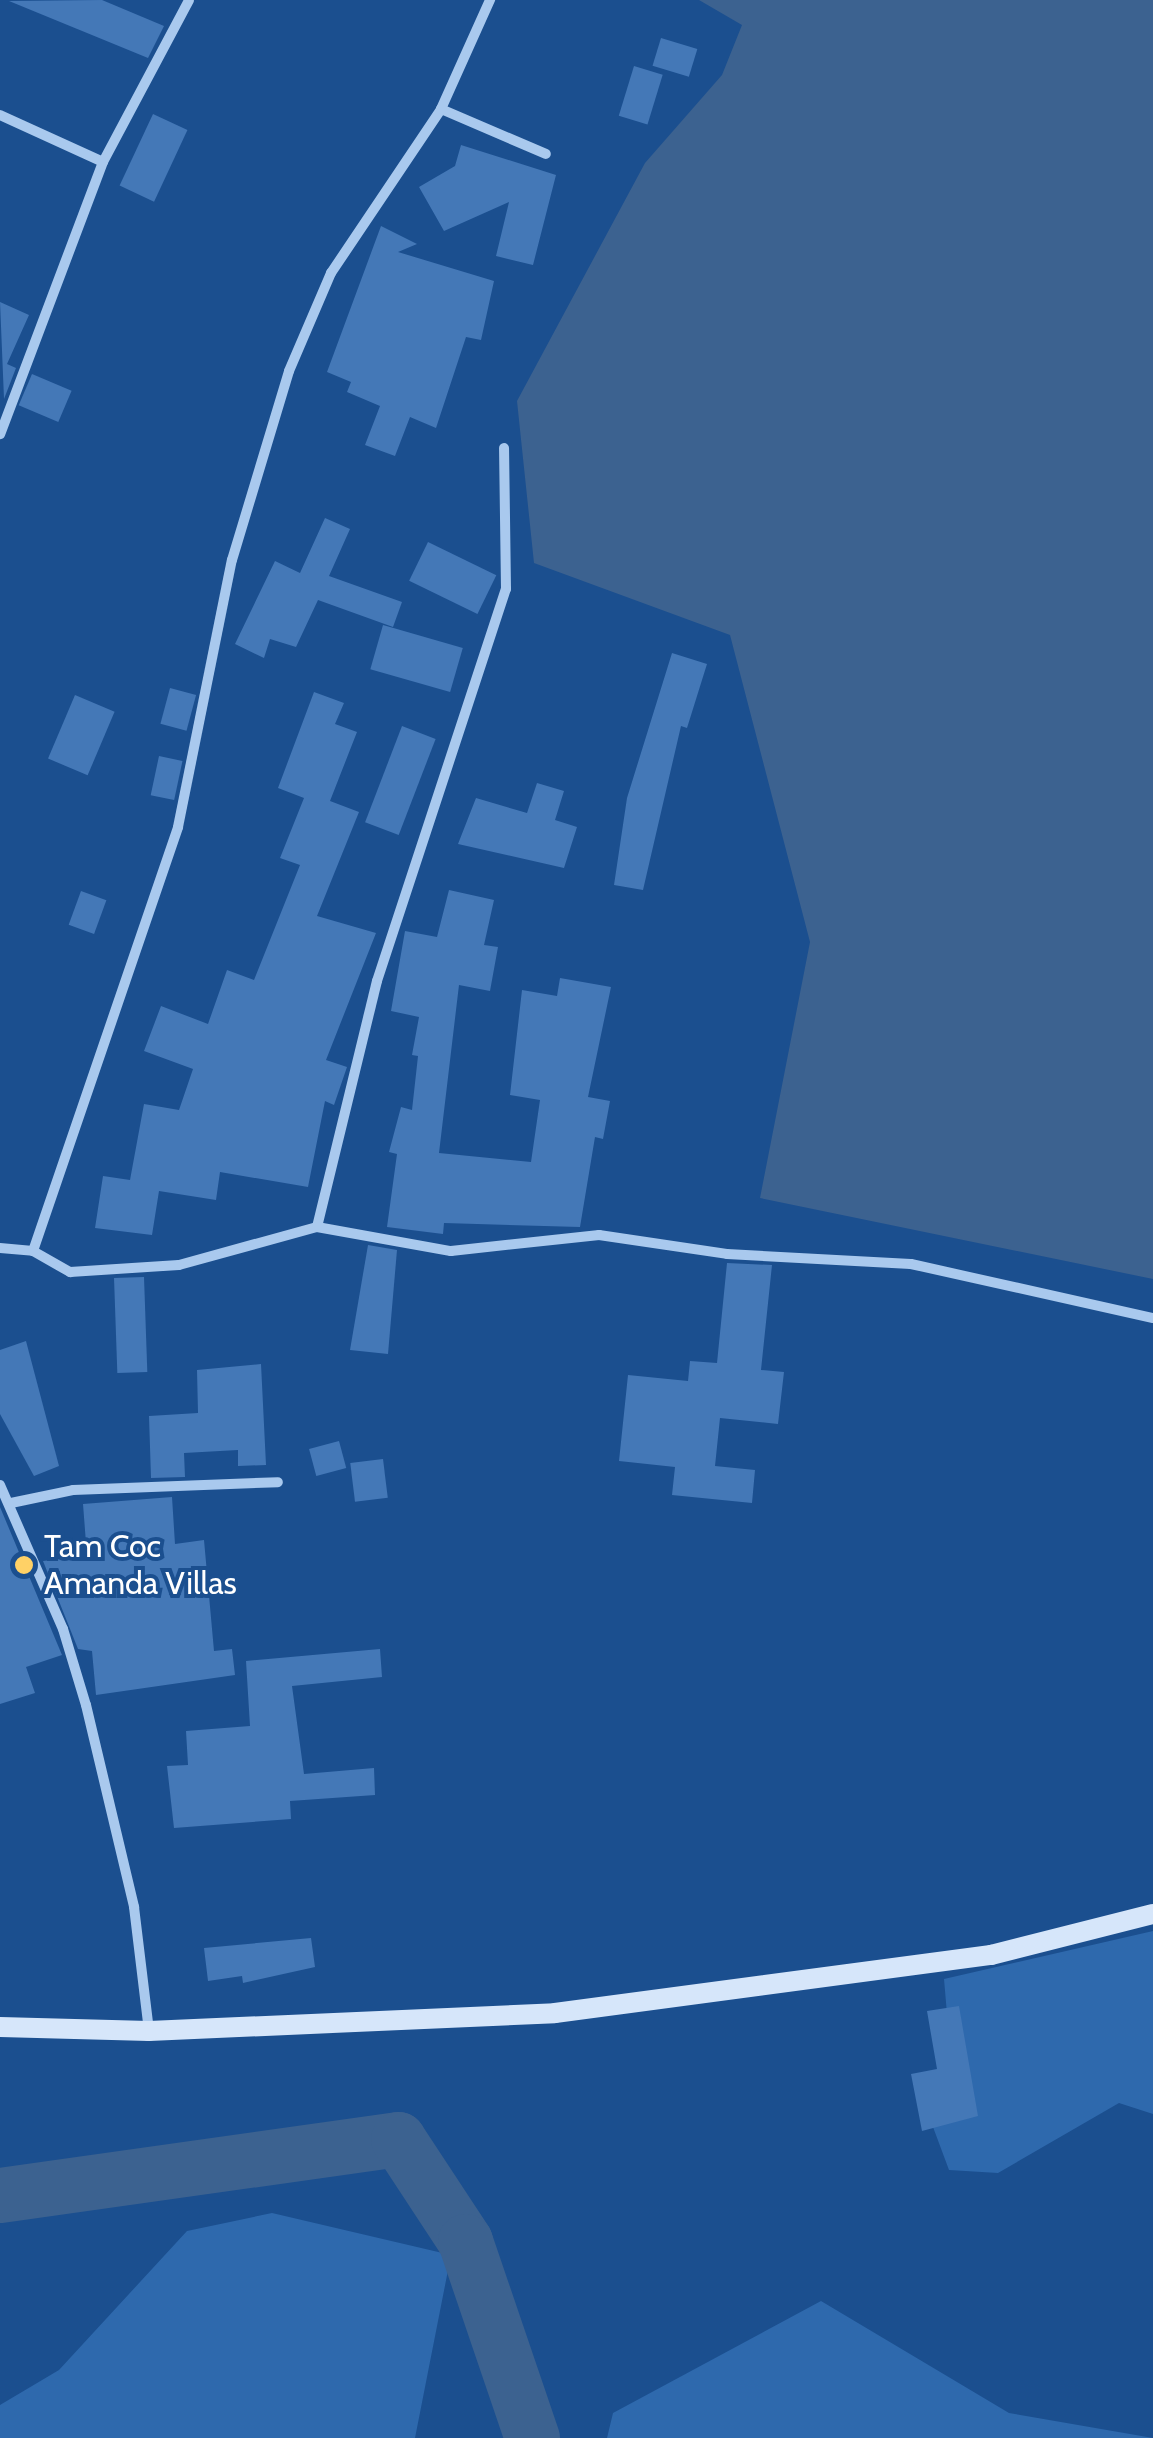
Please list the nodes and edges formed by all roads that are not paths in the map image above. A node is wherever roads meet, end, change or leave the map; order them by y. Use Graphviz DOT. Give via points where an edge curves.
graph roads {
  1 [pos="189,0"];
  2 [pos="490,0"];
  3 [pos="441,109"];
  4 [pos="0,115"];
  5 [pos="546,154"];
  6 [pos="103,162"];
  7 [pos="0,434"];
  8 [pos="504,448"];
  9 [pos="317,1226"];
  10 [pos="0,1248"];
  11 [pos="34,1251"];
  12 [pos="1153,1318"];
  13 [pos="278,1482"];
  14 [pos="0,1486"];
  15 [pos="11,1504"];
  16 [pos="1153,1914"];
  17 [pos="0,2027"];
  18 [pos="148,2031"];
  1 -- 6 [label="street"];
  2 -- 3 [label="street"];
  3 -- 5 [label="street"];
  3 -- 11 [label="street" via="330,274 289,371 232,560 178,827"];
  4 -- 6 [label="street"];
  6 -- 7 [label="street"];
  8 -- 9 [label="street" via="506,588 378,981"];
  9 -- 11 [label="street" via="179,1266 70,1272"];
  9 -- 12 [label="street" via="450,1251 600,1235 726,1254 911,1264"];
  10 -- 11 [label="street"];
  13 -- 15 [label="street" via="74,1490"];
  14 -- 15 [label="street"];
  15 -- 18 [label="street" via="63,1629 114,1807"];
  16 -- 18 [label="main road" via="991,1955 555,2013"];
  17 -- 18 [label="main road"];
}
